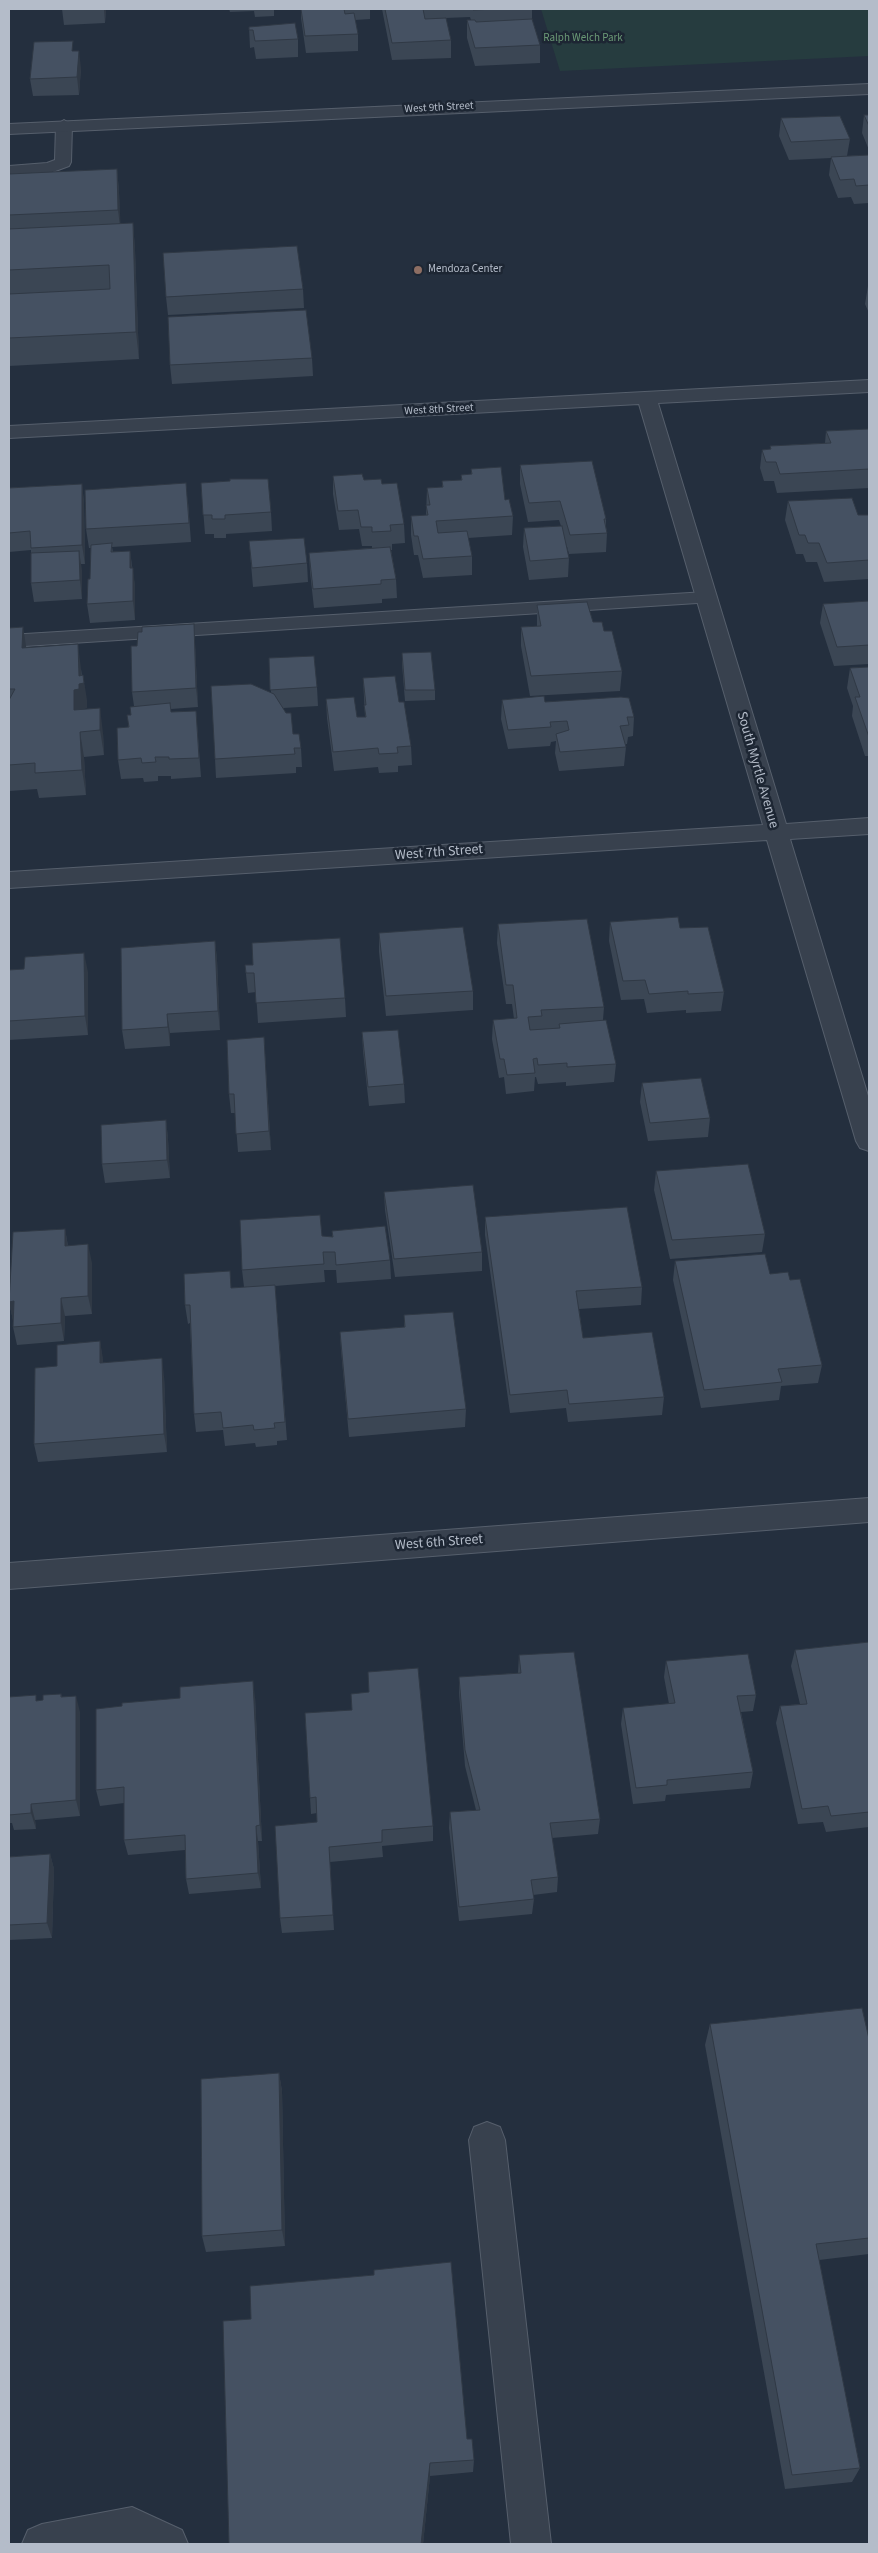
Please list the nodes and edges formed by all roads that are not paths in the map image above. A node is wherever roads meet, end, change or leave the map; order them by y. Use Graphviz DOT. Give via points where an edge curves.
graph roads {
  1 [pos="869,90"];
  2 [pos="64,125"];
  3 [pos="9,129"];
  4 [pos="9,170"];
  5 [pos="869,386"];
  6 [pos="647,399"];
  7 [pos="9,432"];
  8 [pos="706,598"];
  9 [pos="9,641"];
  10 [pos="869,826"];
  11 [pos="775,832"];
  12 [pos="9,880"];
  13 [pos="869,1141"];
  14 [pos="869,1510"];
  15 [pos="9,1576"];
  16 [pos="488,2140"];
  17 [pos="42,2544"];
  18 [pos="168,2544"];
  19 [pos="531,2544"];
  1 -- 2 [label="street, West 9th Street"];
  2 -- 3 [label="street, West 9th Street"];
  2 -- 4 [label="street" via="63,162 50,168"];
  5 -- 6 [label="street, West 8th Street"];
  6 -- 7 [label="street, West 8th Street"];
  6 -- 8 [label="street, South Myrtle Avenue"];
  8 -- 9 [label="street"];
  8 -- 11 [label="street, South Myrtle Avenue"];
  10 -- 11 [label="street, West 7th Street"];
  11 -- 12 [label="street, West 7th Street"];
  11 -- 13 [label="street, South Myrtle Avenue"];
  14 -- 15 [label="street, West 6th Street"];
  16 -- 19 [label="street"];
  17 -- 18 [label="street" via="132,2527"];
}
